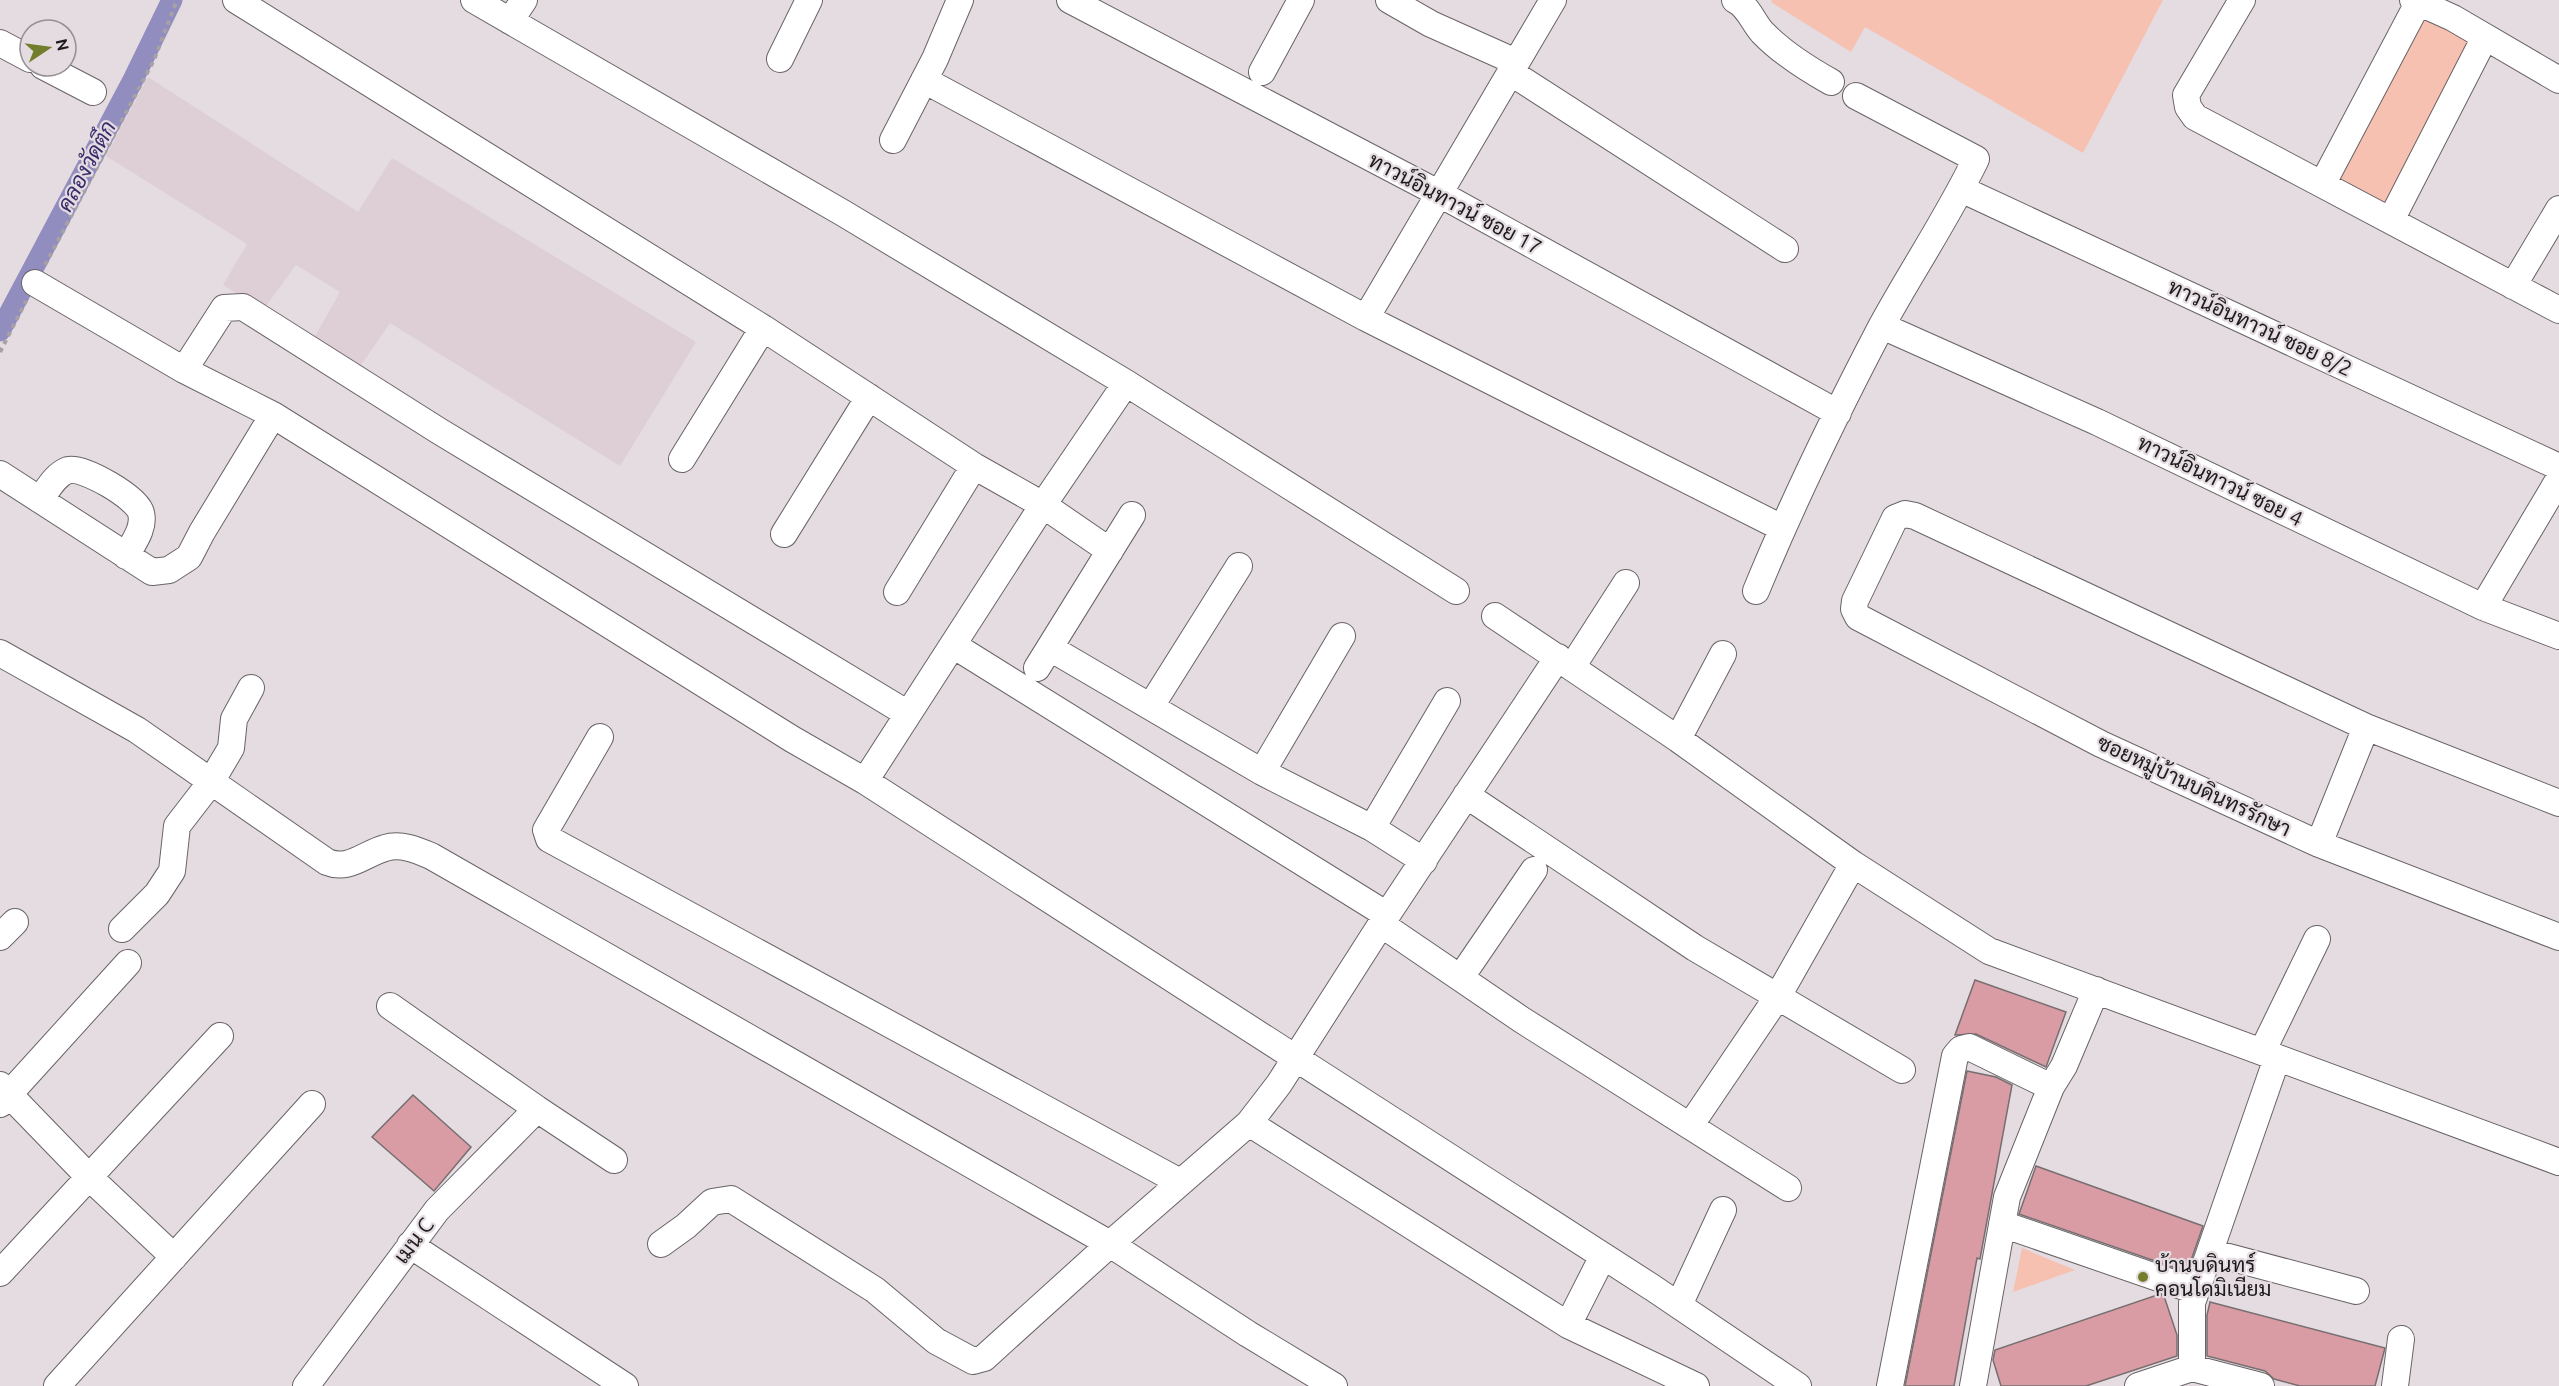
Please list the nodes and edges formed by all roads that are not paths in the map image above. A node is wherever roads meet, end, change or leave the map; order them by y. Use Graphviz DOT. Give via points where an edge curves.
graph roads {
  1 [pos="236,0"];
  2 [pos="474,0"];
  3 [pos="809,0"];
  4 [pos="960,0"];
  5 [pos="1070,0"];
  6 [pos="1301,0"];
  7 [pos="1389,0"];
  8 [pos="1554,0"];
  9 [pos="2242,0"];
  10 [pos="1740,1"];
  11 [pos="2416,1"];
  12 [pos="2458,9"];
  13 [pos="517,10"];
  14 [pos="2485,37"];
  15 [pos="0,43"];
  16 [pos="18,53"];
  17 [pos="780,59"];
  18 [pos="1513,67"];
  19 [pos="1262,72"];
  20 [pos="66,78"];
  21 [pos="2559,80"];
  22 [pos="924,81"];
  23 [pos="1831,82"];
  24 [pos="93,92"];
  25 [pos="1856,96"];
  26 [pos="893,140"];
  27 [pos="2323,183"];
  28 [pos="1961,189"];
  29 [pos="1438,193"];
  30 [pos="2559,209"];
  31 [pos="2391,220"];
  32 [pos="1785,249"];
  33 [pos="35,283"];
  34 [pos="2513,286"];
  35 [pos="2559,310"];
  36 [pos="1366,318"];
  37 [pos="1882,326"];
  38 [pos="762,328"];
  39 [pos="184,370"];
  40 [pos="1126,383"];
  41 [pos="869,397"];
  42 [pos="1838,413"];
  43 [pos="273,415"];
  44 [pos="682,459"];
  45 [pos="974,466"];
  46 [pos="2559,467"];
  47 [pos="0,474"];
  48 [pos="2559,479"];
  49 [pos="40,500"];
  50 [pos="1043,505"];
  51 [pos="1132,515"];
  52 [pos="1782,528"];
  53 [pos="784,534"];
  54 [pos="1110,551"];
  55 [pos="126,556"];
  56 [pos="1239,566"];
  57 [pos="1626,583"];
  58 [pos="1456,591"];
  59 [pos="1756,591"];
  60 [pos="897,592"];
  61 [pos="2483,607"];
  62 [pos="1495,616"];
  63 [pos="1342,636"];
  64 [pos="2559,636"];
  65 [pos="953,645"];
  66 [pos="0,653"];
  67 [pos="1723,654"];
  68 [pos="1565,662"];
  69 [pos="251,688"];
  70 [pos="1447,701"];
  71 [pos="1151,706"];
  72 [pos="908,714"];
  73 [pos="2366,727"];
  74 [pos="600,737"];
  75 [pos="1678,739"];
  76 [pos="1262,772"];
  77 [pos="865,781"];
  78 [pos="211,783"];
  79 [pos="1466,795"];
  80 [pos="2559,803"];
  81 [pos="1372,828"];
  82 [pos="2319,844"];
  83 [pos="1424,861"];
  84 [pos="1853,864"];
  85 [pos="1534,870"];
  86 [pos="1384,919"];
  87 [pos="122,929"];
  88 [pos="2559,937"];
  89 [pos="2317,939"];
  90 [pos="128,963"];
  91 [pos="1461,977"];
  92 [pos="2096,990"];
  93 [pos="1778,996"];
  94 [pos="390,1006"];
  95 [pos="220,1036"];
  96 [pos="2270,1055"];
  97 [pos="1295,1056"];
  98 [pos="1902,1070"];
  99 [pos="2051,1087"];
  100 [pos="3,1094"];
  101 [pos="312,1104"];
  102 [pos="537,1109"];
  103 [pos="1249,1123"];
  104 [pos="1690,1126"];
  105 [pos="614,1160"];
  106 [pos="2559,1161"];
  107 [pos="89,1177"];
  108 [pos="1179,1182"];
  109 [pos="1788,1188"];
  110 [pos="1723,1210"];
  111 [pos="2002,1224"];
  112 [pos="661,1244"];
  113 [pos="1110,1244"];
  114 [pos="410,1245"];
  115 [pos="2210,1252"];
  116 [pos="1603,1256"];
  117 [pos="174,1257"];
  118 [pos="0,1273"];
  119 [pos="2196,1291"];
  120 [pos="2356,1291"];
  121 [pos="1679,1305"];
  122 [pos="1568,1325"];
  123 [pos="2401,1339"];
  124 [pos="2192,1368"];
  125 [pos="57,1386"];
  126 [pos="306,1386"];
  127 [pos="625,1386"];
  128 [pos="1334,1386"];
  129 [pos="1696,1386"];
  130 [pos="1798,1386"];
  131 [pos="1890,1386"];
  132 [pos="1973,1386"];
  133 [pos="2138,1386"];
  134 [pos="2261,1386"];
  135 [pos="2395,1386"];
  1 -- 38 [label="street"];
  2 -- 13 [label="street"];
  3 -- 17 [label="street"];
  4 -- 22 [label="street"];
  5 -- 29 [label="street, ทาวน์อินทาวน์ ซอย 17"];
  6 -- 19 [label="street"];
  7 -- 18 [label="street"];
  8 -- 18 [label="street"];
  9 -- 27 [label="street" via="2186,96 2188,107 2194,117"];
  10 -- 23 [label="street" via="1762,32 1801,66"];
  11 -- 12 [label="street"];
  11 -- 27 [label="street"];
  12 -- 14 [label="street"];
  13 -- 40 [label="street"];
  14 -- 21 [label="street"];
  14 -- 31 [label="street"];
  15 -- 16 [label="street"];
  18 -- 29 [label="street"];
  18 -- 32 [label="street" via="1702,198"];
  20 -- 24 [label="street"];
  22 -- 26 [label="street"];
  22 -- 36 [label="street"];
  25 -- 28 [label="street" via="1976,159"];
  27 -- 31 [label="street"];
  28 -- 37 [label="street"];
  28 -- 46 [label="street, ทาวน์อินทาวน์ ซอย 8/2"];
  29 -- 36 [label="street"];
  29 -- 42 [label="street, ทาวน์อินทาวน์ ซอย 17"];
  30 -- 34 [label="street"];
  31 -- 34 [label="street"];
  33 -- 39 [label="street"];
  34 -- 35 [label="street"];
  36 -- 52 [label="street"];
  37 -- 42 [label="street"];
  37 -- 61 [label="street, ทาวน์อินทาวน์ ซอย 4" via="2097,422"];
  38 -- 41 [label="street"];
  38 -- 44 [label="street"];
  39 -- 43 [label="street"];
  39 -- 72 [label="street" via="224,308 243,307 449,437"];
  40 -- 50 [label="street"];
  40 -- 58 [label="street"];
  41 -- 45 [label="street"];
  41 -- 53 [label="street"];
  42 -- 52 [label="street"];
  43 -- 55 [label="street" via="189,557 169,570 152,572"];
  43 -- 77 [label="street"];
  45 -- 50 [label="street"];
  45 -- 60 [label="street"];
  47 -- 49 [label="street"];
  48 -- 61 [label="street"];
  49 -- 55 [label="street"];
  49 -- 55 [label="street" via="58,475 70,469 92,474 133,501 142,514 141,528"];
  50 -- 54 [label="street"];
  50 -- 65 [label="street"];
  51 -- 54 [label="street"];
  52 -- 59 [label="street"];
  54 -- 71 [label="street" via="1043,658"];
  56 -- 71 [label="street"];
  57 -- 68 [label="street"];
  61 -- 64 [label="street, ทาวน์อินทาวน์ ซอย 4"];
  62 -- 68 [label="street"];
  63 -- 76 [label="street"];
  65 -- 72 [label="street"];
  65 -- 86 [label="street"];
  66 -- 78 [label="street" via="137,730"];
  67 -- 75 [label="street"];
  68 -- 75 [label="street"];
  68 -- 79 [label="street"];
  69 -- 78 [label="street" via="234,719 231,748"];
  70 -- 81 [label="street"];
  71 -- 76 [label="street"];
  72 -- 77 [label="street"];
  73 -- 80 [label="street"];
  73 -- 82 [label="street"];
  73 -- 82 [label="street, ซอยหมู่บ้านบดินทรรักษา" via="1915,516 1895,518 1855,601 1858,617 1868,623 2101,744"];
  74 -- 108 [label="street" via="546,830 549,839"];
  75 -- 84 [label="street"];
  76 -- 81 [label="street"];
  77 -- 97 [label="street"];
  78 -- 87 [label="street" via="177,826 171,871 157,894"];
  78 -- 113 [label="street" via="337,866 386,847 401,846 431,856"];
  79 -- 83 [label="street"];
  79 -- 93 [label="street" via="1695,948"];
  81 -- 83 [label="street"];
  82 -- 88 [label="street, ซอยหมู่บ้านบดินทรรักษา"];
  83 -- 86 [label="street"];
  84 -- 92 [label="street" via="1989,951"];
  84 -- 93 [label="street"];
  85 -- 91 [label="street"];
  86 -- 91 [label="street"];
  86 -- 97 [label="street"];
  89 -- 96 [label="street"];
  90 -- 100 [label="street"];
  91 -- 104 [label="street"];
  92 -- 96 [label="street"];
  92 -- 99 [label="street"];
  93 -- 98 [label="street"];
  93 -- 104 [label="street"];
  94 -- 102 [label="street"];
  95 -- 107 [label="street"];
  96 -- 106 [label="street"];
  96 -- 115 [label="street"];
  97 -- 103 [label="street"];
  97 -- 116 [label="street"];
  99 -- 111 [label="street" via="2007,1197"];
  99 -- 131 [label="street" via="1969,1047 1955,1056"];
  100 -- 107 [label="street"];
  101 -- 117 [label="street"];
  102 -- 105 [label="street"];
  102 -- 114 [label="street, เมน C" via="437,1210"];
  103 -- 108 [label="street"];
  103 -- 122 [label="street"];
  104 -- 109 [label="street"];
  107 -- 117 [label="street"];
  107 -- 118 [label="street"];
  108 -- 113 [label="street"];
  110 -- 121 [label="street"];
  111 -- 119 [label="street"];
  111 -- 132 [label="street"];
  112 -- 113 [label="street" via="712,1202 731,1199 874,1290 936,1341 973,1361 984,1358"];
  113 -- 128 [label="street"];
  114 -- 126 [label="street, เมน C"];
  114 -- 127 [label="street"];
  115 -- 119 [label="street"];
  115 -- 120 [label="street"];
  116 -- 121 [label="street"];
  116 -- 122 [label="street"];
  117 -- 125 [label="street"];
  119 -- 124 [label="street" via="2192,1303"];
  121 -- 130 [label="street"];
  122 -- 129 [label="street"];
  123 -- 135 [label="street"];
  124 -- 133 [label="street"];
  124 -- 134 [label="street"];
}
